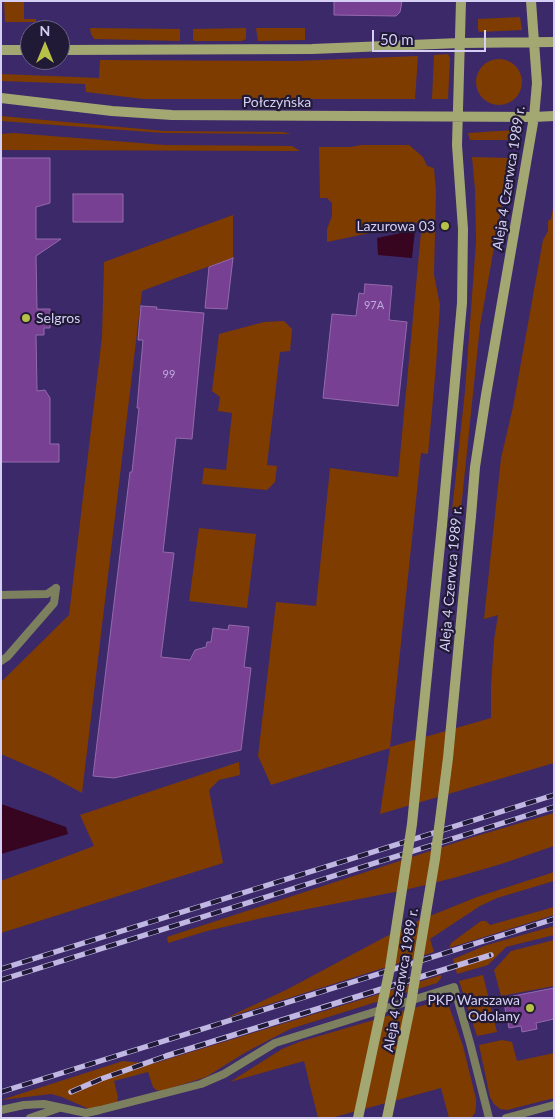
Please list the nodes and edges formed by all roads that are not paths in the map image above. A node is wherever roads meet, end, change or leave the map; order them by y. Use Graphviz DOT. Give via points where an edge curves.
graph roads {
  1 [pos="461,1"];
  2 [pos="531,1"];
  3 [pos="554,42"];
  4 [pos="460,43"];
  5 [pos="535,43"];
  6 [pos="1,50"];
  7 [pos="20,50"];
  8 [pos="70,50"];
  9 [pos="1,98"];
  10 [pos="554,116"];
  11 [pos="457,117"];
  12 [pos="534,117"];
  13 [pos="1,595"];
  14 [pos="1,661"];
  15 [pos="554,1105"];
  16 [pos="59,1108"];
  17 [pos="1,1110"];
  18 [pos="30,1118"];
  19 [pos="358,1118"];
  20 [pos="386,1118"];
  21 [pos="489,1118"];
  22 [pos="506,1118"];
  1 -- 4 [label="main road, Aleja 4 Czerwca 1989 r."];
  2 -- 5 [label="main road, Aleja 4 Czerwca 1989 r."];
  3 -- 5 [label="main road"];
  4 -- 5 [label="main road"];
  4 -- 8 [label="main road" via="328,49"];
  4 -- 11 [label="main road, Aleja 4 Czerwca 1989 r."];
  5 -- 12 [label="main road, Aleja 4 Czerwca 1989 r." via="537,83"];
  6 -- 7 [label="main road"];
  9 -- 11 [label="main road, Połczyńska" via="162,115"];
  10 -- 12 [label="main road, Połczyńska"];
  11 -- 12 [label="main road, Połczyńska"];
  11 -- 19 [label="main road, Aleja 4 Czerwca 1989 r., bridge" via="463,229 462,303 442,525 412,824 390,968"];
  12 -- 20 [label="main road, Aleja 4 Czerwca 1989 r., bridge" via="475,467 448,758 435,858 411,1003"];
  13 -- 14 [label="lane" via="47,594 56,588 54,603"];
  15 -- 22 [label="lane"];
  16 -- 17 [label="lane" via="44,1104"];
  16 -- 18 [label="lane"];
  16 -- 21 [label="lane" via="86,1112 100,1110 201,1084 275,1043 454,987"];
}
